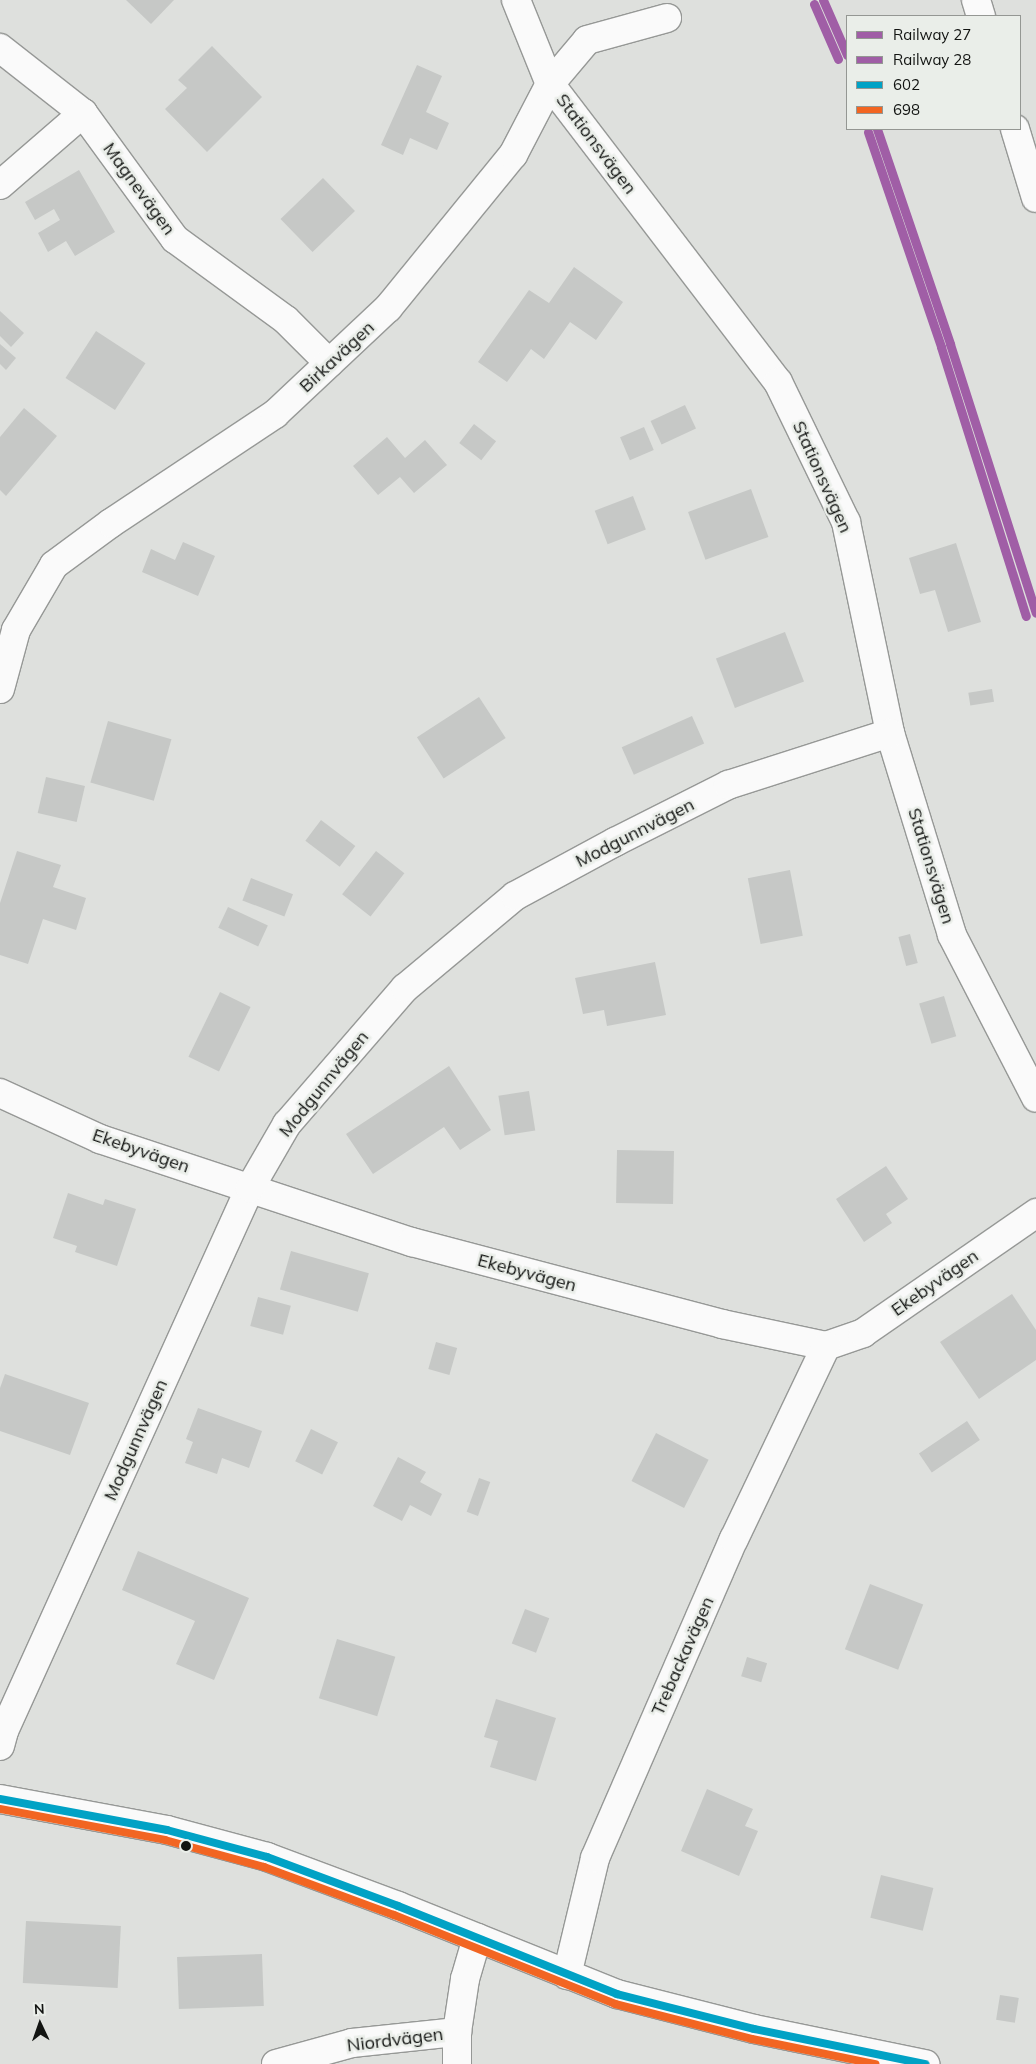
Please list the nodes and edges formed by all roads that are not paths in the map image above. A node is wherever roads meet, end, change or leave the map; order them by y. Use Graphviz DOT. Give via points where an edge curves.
graph roads {
  1 [pos="516,0"];
  2 [pos="976,0"];
  3 [pos="981,15"];
  4 [pos="666,18"];
  5 [pos="0,48"];
  6 [pos="550,84"];
  7 [pos="83,112"];
  8 [pos="1015,130"];
  9 [pos="0,185"];
  10 [pos="1036,198"];
  11 [pos="330,363"];
  12 [pos="0,689"];
  13 [pos="890,733"];
  14 [pos="0,1093"];
  15 [pos="1036,1098"];
  16 [pos="250,1188"];
  17 [pos="1036,1213"];
  18 [pos="826,1346"];
  19 [pos="0,1746"];
  20 [pos="0,1799"];
  21 [pos="477,1938"];
  22 [pos="567,1975"];
  23 [pos="457,2032"];
  24 [pos="276,2064"];
  25 [pos="457,2064"];
  26 [pos="925,2064"];
  1 -- 6 [label="street, Stationsvägen"];
  2 -- 3 [label="street"];
  4 -- 6 [label="street, Birkavägen" via="586,40"];
  5 -- 7 [label="street, Magnevägen"];
  6 -- 11 [label="street, Birkavägen" via="513,155 388,308"];
  6 -- 13 [label="street, Stationsvägen" via="778,382 846,522"];
  7 -- 9 [label="street"];
  7 -- 11 [label="street, Magnevägen" via="175,239 286,320"];
  8 -- 10 [label="street"];
  11 -- 12 [label="street, Birkavägen" via="275,414 111,523 54,565 16,630"];
  13 -- 15 [label="street, Stationsvägen" via="952,934"];
  13 -- 16 [label="street, Modgunnvägen" via="728,785 515,896 405,988 287,1124"];
  14 -- 16 [label="street, Ekebyvägen" via="100,1139"];
  16 -- 18 [label="street, Ekebyvägen" via="412,1242 722,1324"];
  16 -- 19 [label="street, Modgunnvägen"];
  17 -- 18 [label="street, Ekebyvägen" via="863,1333"];
  18 -- 22 [label="street, Trebackavägen" via="734,1539 595,1858"];
  20 -- 21 [label="street" via="167,1830 267,1857"];
  21 -- 22 [label="street"];
  21 -- 23 [label="street" via="465,1979"];
  22 -- 26 [label="street" via="617,1994 754,2029"];
  23 -- 24 [label="street, Niordvägen" via="352,2043"];
  23 -- 25 [label="street"];
}
